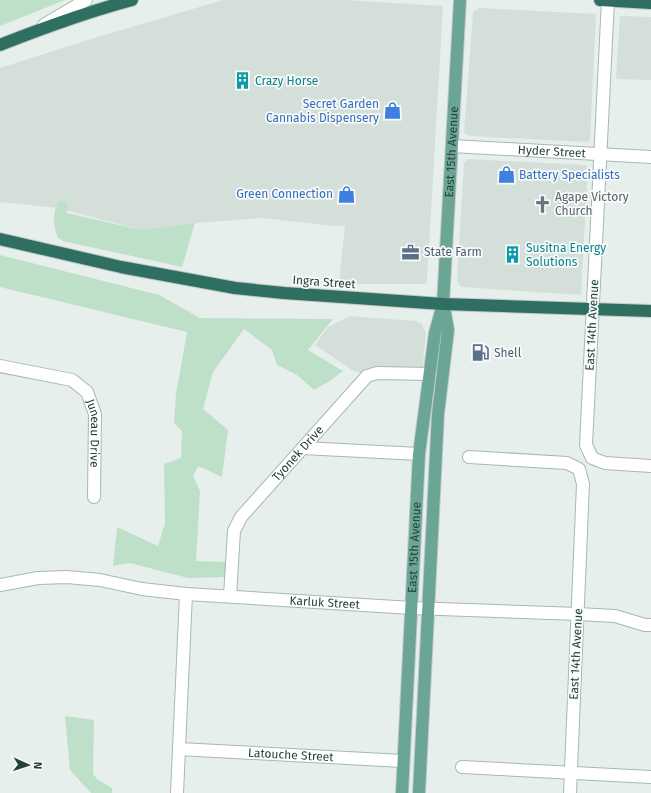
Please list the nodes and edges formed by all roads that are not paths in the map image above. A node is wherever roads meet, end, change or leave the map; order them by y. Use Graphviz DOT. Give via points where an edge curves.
graph roads {
  1 [pos="86,0"];
  2 [pos="132,0"];
  3 [pos="460,0"];
  4 [pos="600,0"];
  5 [pos="608,0"];
  6 [pos="651,3"];
  7 [pos="32,32"];
  8 [pos="0,45"];
  9 [pos="452,146"];
  10 [pos="601,154"];
  11 [pos="651,157"];
  12 [pos="0,239"];
  13 [pos="443,304"];
  14 [pos="593,308"];
  15 [pos="651,311"];
  16 [pos="0,366"];
  17 [pos="430,374"];
  18 [pos="303,448"];
  19 [pos="420,454"];
  20 [pos="469,457"];
  21 [pos="651,466"];
  22 [pos="94,497"];
  23 [pos="0,585"];
  24 [pos="186,594"];
  25 [pos="230,596"];
  26 [pos="412,608"];
  27 [pos="429,608"];
  28 [pos="578,614"];
  29 [pos="651,626"];
  30 [pos="179,749"];
  31 [pos="403,761"];
  32 [pos="462,767"];
  33 [pos="571,773"];
  34 [pos="651,777"];
  35 [pos="176,793"];
  36 [pos="402,793"];
  37 [pos="419,793"];
  38 [pos="570,793"];
  1 -- 7 [label="street"];
  2 -- 7 [label="highway"];
  3 -- 9 [label="main road, East 15th Avenue"];
  4 -- 5 [label="highway"];
  5 -- 6 [label="highway"];
  5 -- 10 [label="street, East 14th Avenue"];
  7 -- 8 [label="highway"];
  9 -- 10 [label="street, Hyder Street"];
  9 -- 13 [label="main road, East 15th Avenue"];
  10 -- 11 [label="street, Hyder Street"];
  10 -- 14 [label="street, East 14th Avenue"];
  12 -- 13 [label="highway, Ingra Street" via="121,267 235,288"];
  13 -- 14 [label="highway, Ingra Street"];
  13 -- 17 [label="main road, East 15th Avenue" via="435,332"];
  13 -- 27 [label="main road, East 15th Avenue" via="448,330 438,414"];
  14 -- 15 [label="highway, Ingra Street"];
  14 -- 21 [label="street, East 14th Avenue" via="586,445 592,458 605,463"];
  16 -- 22 [label="street, Juneau Drive" via="72,380 87,392 95,414"];
  17 -- 18 [label="street, Tyonek Drive" via="377,373 367,376"];
  17 -- 19 [label="main road, East 15th Avenue"];
  18 -- 19 [label="street"];
  18 -- 25 [label="street, Tyonek Drive" via="241,517 234,531"];
  19 -- 26 [label="main road, East 15th Avenue"];
  20 -- 28 [label="street, East 14th Avenue" via="567,463 579,469 583,484"];
  23 -- 24 [label="street, Karluk Street" via="38,578 67,577"];
  24 -- 25 [label="street, Karluk Street"];
  24 -- 30 [label="street"];
  25 -- 26 [label="street, Karluk Street"];
  26 -- 27 [label="street, Karluk Street"];
  26 -- 31 [label="main road, East 15th Avenue"];
  27 -- 28 [label="street, Karluk Street"];
  27 -- 37 [label="main road, East 15th Avenue"];
  28 -- 29 [label="street, Karluk Street" via="615,616"];
  28 -- 33 [label="street, East 14th Avenue"];
  30 -- 31 [label="street, Latouche Street"];
  30 -- 35 [label="street"];
  31 -- 36 [label="main road, East 15th Avenue"];
  32 -- 33 [label="street"];
  33 -- 34 [label="street"];
  33 -- 38 [label="street, East 14th Avenue"];
}
